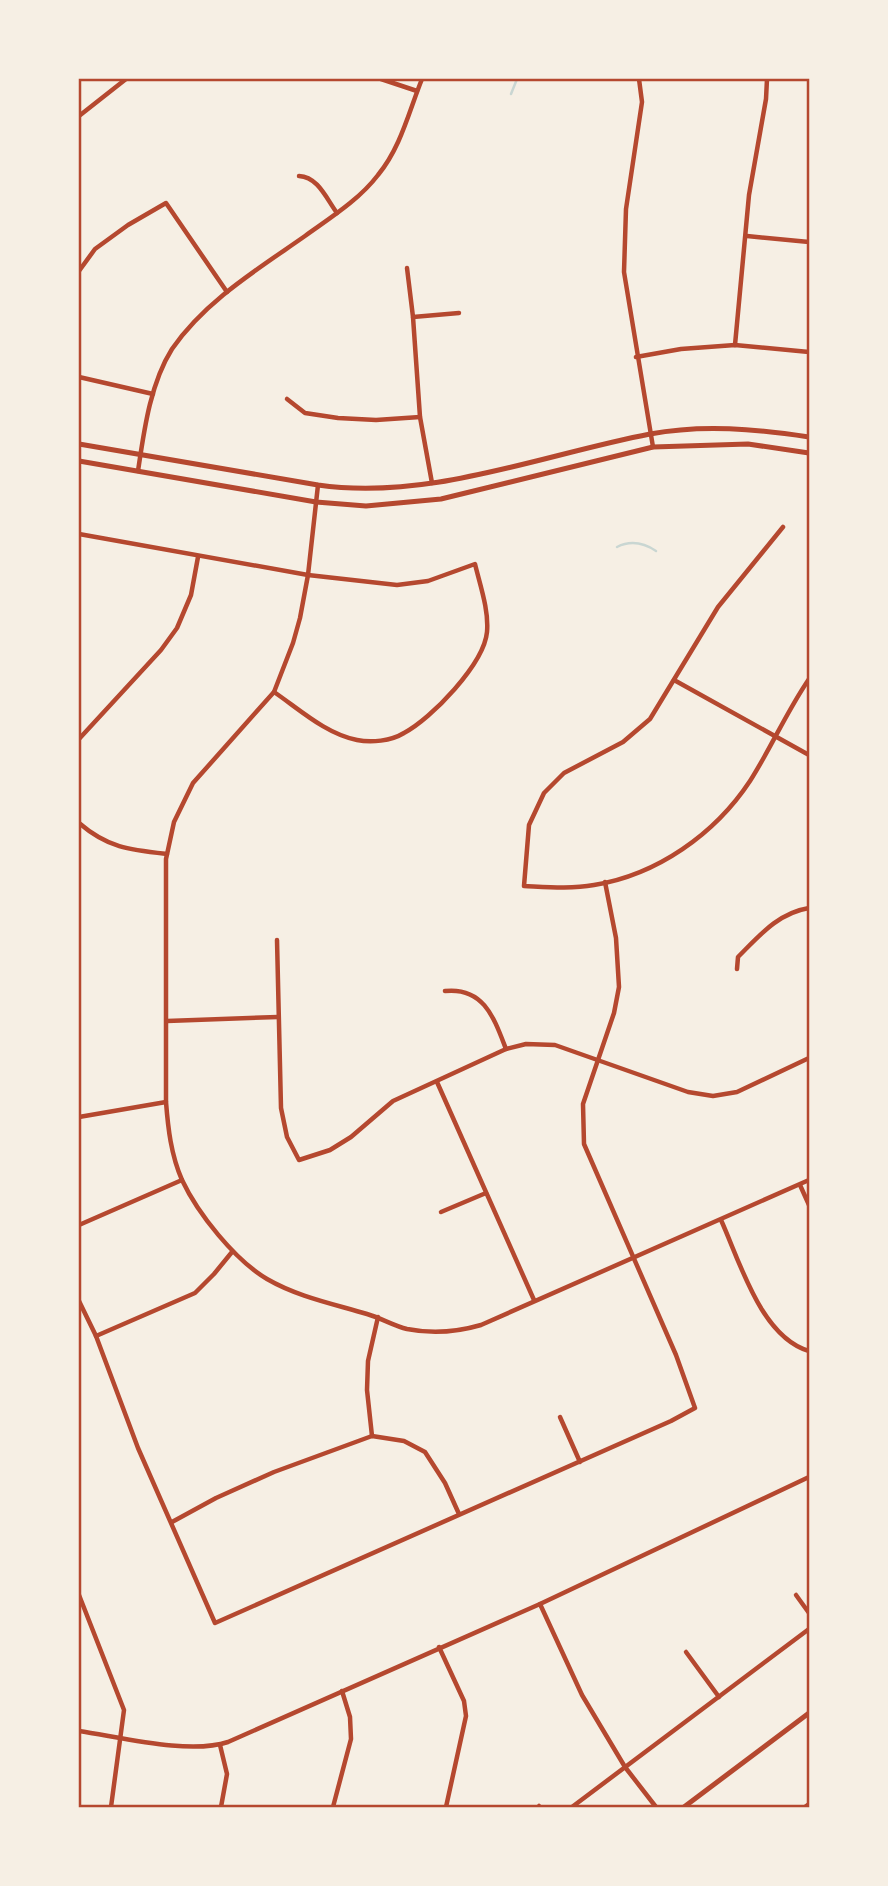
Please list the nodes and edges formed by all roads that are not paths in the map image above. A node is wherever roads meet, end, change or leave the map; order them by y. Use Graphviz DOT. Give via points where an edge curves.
graph roads {
  1 [pos="126,79"];
  2 [pos="381,79"];
  3 [pos="422,79"];
  4 [pos="639,79"];
  5 [pos="767,79"];
  6 [pos="417,91"];
  7 [pos="79,116"];
  8 [pos="299,176"];
  9 [pos="337,213"];
  10 [pos="747,236"];
  11 [pos="809,242"];
  12 [pos="407,268"];
  13 [pos="79,271"];
  14 [pos="227,292"];
  15 [pos="459,313"];
  16 [pos="413,317"];
  17 [pos="735,345"];
  18 [pos="809,352"];
  19 [pos="636,357"];
  20 [pos="79,377"];
  21 [pos="153,394"];
  22 [pos="287,399"];
  23 [pos="420,417"];
  24 [pos="650,434"];
  25 [pos="809,437"];
  26 [pos="79,444"];
  27 [pos="653,447"];
  28 [pos="809,453"];
  29 [pos="140,455"];
  30 [pos="79,461"];
  31 [pos="138,471"];
  32 [pos="432,484"];
  33 [pos="318,485"];
  34 [pos="316,502"];
  35 [pos="783,527"];
  36 [pos="79,534"];
  37 [pos="198,557"];
  38 [pos="308,575"];
  39 [pos="809,679"];
  40 [pos="674,680"];
  41 [pos="274,692"];
  42 [pos="775,736"];
  43 [pos="79,739"];
  44 [pos="809,755"];
  45 [pos="79,823"];
  46 [pos="167,854"];
  47 [pos="604,882"];
  48 [pos="809,908"];
  49 [pos="277,940"];
  50 [pos="737,969"];
  51 [pos="445,991"];
  52 [pos="278,1017"];
  53 [pos="167,1021"];
  54 [pos="506,1049"];
  55 [pos="809,1058"];
  56 [pos="597,1060"];
  57 [pos="437,1082"];
  58 [pos="166,1102"];
  59 [pos="79,1117"];
  60 [pos="182,1180"];
  61 [pos="809,1180"];
  62 [pos="800,1185"];
  63 [pos="486,1193"];
  64 [pos="809,1205"];
  65 [pos="441,1212"];
  66 [pos="721,1220"];
  67 [pos="79,1225"];
  68 [pos="232,1252"];
  69 [pos="633,1257"];
  70 [pos="534,1300"];
  71 [pos="79,1301"];
  72 [pos="378,1317"];
  73 [pos="96,1336"];
  74 [pos="809,1351"];
  75 [pos="560,1417"];
  76 [pos="372,1436"];
  77 [pos="580,1462"];
  78 [pos="809,1477"];
  79 [pos="459,1514"];
  80 [pos="172,1521"];
  81 [pos="79,1595"];
  82 [pos="796,1595"];
  83 [pos="540,1604"];
  84 [pos="809,1613"];
  85 [pos="809,1629"];
  86 [pos="439,1647"];
  87 [pos="686,1652"];
  88 [pos="342,1691"];
  89 [pos="719,1697"];
  90 [pos="809,1713"];
  91 [pos="79,1731"];
  92 [pos="122,1737"];
  93 [pos="219,1745"];
  94 [pos="625,1767"];
  95 [pos="809,1804"];
  96 [pos="111,1807"];
  97 [pos="221,1807"];
  98 [pos="333,1807"];
  99 [pos="446,1807"];
  100 [pos="572,1807"];
  101 [pos="656,1807"];
  102 [pos="684,1807"];
  103 [pos="805,1807"];
  1 -- 7 [label="street"];
  2 -- 6 [label="street"];
  3 -- 6 [label="street"];
  4 -- 19 [label="street" via="642,102 624,254"];
  5 -- 10 [label="street"];
  6 -- 9 [label="street" via="390,158"];
  8 -- 9 [label="street" via="315,181"];
  9 -- 14 [label="street"];
  10 -- 11 [label="street"];
  10 -- 17 [label="street"];
  12 -- 16 [label="street"];
  13 -- 14 [label="street" via="95,249 166,202"];
  14 -- 21 [label="street" via="172,350"];
  15 -- 16 [label="street"];
  16 -- 23 [label="street"];
  17 -- 18 [label="street"];
  17 -- 19 [label="street"];
  19 -- 24 [label="street"];
  20 -- 21 [label="street"];
  21 -- 29 [label="street"];
  22 -- 23 [label="street" via="305,413 338,418"];
  23 -- 32 [label="street"];
  24 -- 25 [label="street" via="717,427"];
  24 -- 27 [label="street"];
  24 -- 32 [label="street"];
  26 -- 29 [label="street"];
  27 -- 28 [label="street" via="748,444"];
  27 -- 34 [label="street" via="441,499 366,506"];
  29 -- 31 [label="street"];
  29 -- 33 [label="street"];
  30 -- 31 [label="street"];
  31 -- 34 [label="street"];
  32 -- 33 [label="street" via="378,489"];
  33 -- 34 [label="street"];
  34 -- 38 [label="street"];
  35 -- 40 [label="street" via="718,607"];
  36 -- 37 [label="street"];
  37 -- 38 [label="street"];
  37 -- 43 [label="street" via="191,595 177,628"];
  38 -- 41 [label="street" via="293,643"];
  38 -- 41 [label="street" via="397,585 428,581 475,564 487,634 466,674 425,719 402,735 377,741 336,734"];
  39 -- 42 [label="street"];
  40 -- 42 [label="street"];
  40 -- 47 [label="street" via="640,730 564,773 544,793 529,825 524,886"];
  41 -- 46 [label="street" via="193,783 174,822"];
  42 -- 44 [label="street"];
  42 -- 47 [label="street" via="748,784 701,836 647,869"];
  45 -- 46 [label="street" via="95,837 121,848"];
  46 -- 53 [label="street"];
  47 -- 56 [label="street" via="619,980 614,1013"];
  48 -- 50 [label="street" via="768,927 738,957"];
  49 -- 52 [label="street"];
  51 -- 54 [label="street" via="464,990 479,999"];
  52 -- 53 [label="street"];
  52 -- 57 [label="street" via="281,1108 287,1138 299,1160 330,1150 393,1101"];
  53 -- 58 [label="street"];
  54 -- 56 [label="street" via="544,1043"];
  54 -- 57 [label="street"];
  55 -- 56 [label="street" via="737,1092 713,1096 688,1093"];
  56 -- 69 [label="street" via="583,1104 584,1144"];
  57 -- 63 [label="street"];
  58 -- 59 [label="street"];
  58 -- 60 [label="street" via="170,1142"];
  60 -- 67 [label="street"];
  60 -- 68 [label="street"];
  61 -- 62 [label="street"];
  62 -- 64 [label="street"];
  62 -- 66 [label="street"];
  63 -- 65 [label="street"];
  63 -- 70 [label="street"];
  66 -- 69 [label="street"];
  66 -- 74 [label="street" via="765,1317 777,1333"];
  68 -- 72 [label="street" via="266,1279 301,1295"];
  68 -- 73 [label="street" via="195,1293"];
  69 -- 70 [label="street"];
  69 -- 77 [label="street" via="695,1408"];
  70 -- 72 [label="street" via="481,1325 454,1331 406,1328"];
  71 -- 73 [label="street"];
  72 -- 76 [label="street" via="368,1361"];
  73 -- 80 [label="street" via="138,1448"];
  75 -- 77 [label="street"];
  76 -- 79 [label="street" via="404,1441 425,1452"];
  76 -- 80 [label="street" via="274,1472"];
  77 -- 79 [label="street"];
  78 -- 83 [label="street"];
  79 -- 80 [label="street" via="215,1623"];
  81 -- 92 [label="street" via="122,1700"];
  82 -- 84 [label="street"];
  83 -- 86 [label="street"];
  83 -- 94 [label="street" via="582,1695"];
  85 -- 89 [label="street"];
  86 -- 88 [label="street"];
  86 -- 99 [label="street" via="464,1701 466,1716"];
  87 -- 89 [label="street"];
  88 -- 93 [label="street"];
  88 -- 98 [label="street" via="351,1739"];
  89 -- 94 [label="street"];
  90 -- 102 [label="street"];
  91 -- 92 [label="street"];
  92 -- 93 [label="street" via="184,1746"];
  92 -- 96 [label="street"];
  93 -- 97 [label="street" via="227,1774"];
  94 -- 100 [label="street"];
  94 -- 101 [label="street"];
  95 -- 103 [label="street"];
}
